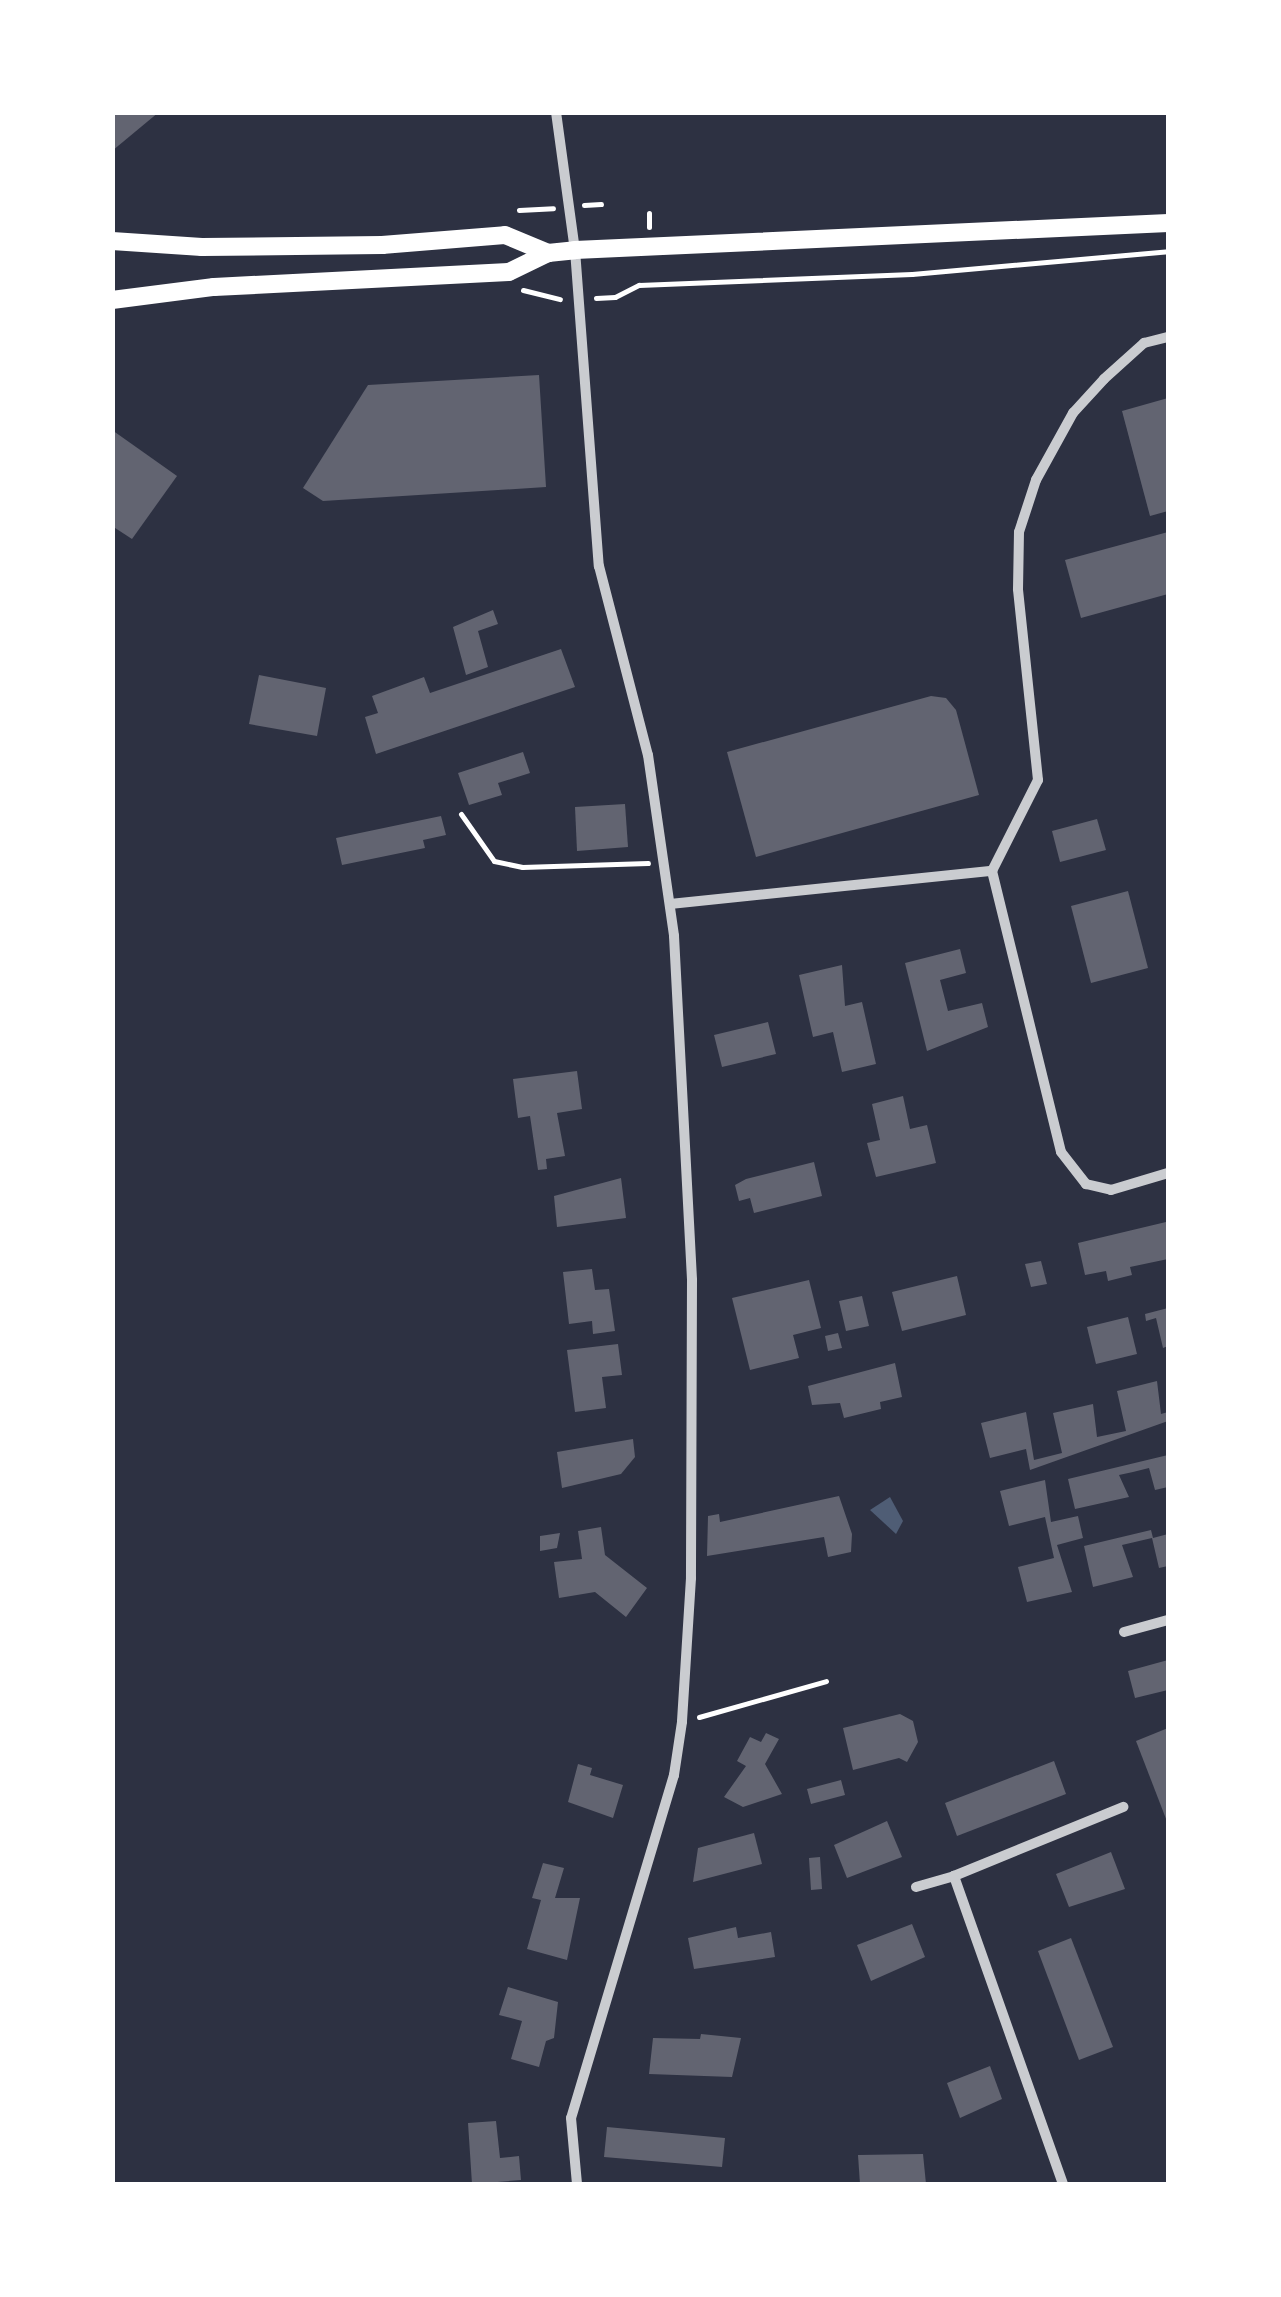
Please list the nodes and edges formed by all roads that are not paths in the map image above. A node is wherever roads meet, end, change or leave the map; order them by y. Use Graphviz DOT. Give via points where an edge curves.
graph roads {
  1 [pos="556,112"];
  2 [pos="1168,223"];
  3 [pos="112,241"];
  4 [pos="575,250"];
  5 [pos="548,253"];
  6 [pos="112,300"];
  7 [pos="1168,337"];
  8 [pos="992,871"];
  9 [pos="670,904"];
  10 [pos="1168,1174"];
  11 [pos="1168,1620"];
  12 [pos="1124,1632"];
  13 [pos="1123,1807"];
  14 [pos="954,1876"];
  15 [pos="916,1888"];
  16 [pos="577,2184"];
  17 [pos="1063,2184"];
  1 -- 4 [label="street"];
  2 -- 4 [label="main road"];
  3 -- 5 [label="main road" via="202,248 382,245 505,234"];
  4 -- 5 [label="main road"];
  4 -- 9 [label="street" via="600,566 648,755"];
  5 -- 6 [label="main road" via="509,272 214,287"];
  7 -- 8 [label="street" via="1144,343 1104,378 1073,413 1036,480 1019,532 1018,589 1038,780"];
  8 -- 9 [label="street"];
  8 -- 10 [label="street" via="1060,1152 1086,1184 1111,1190"];
  9 -- 16 [label="street" via="692,1280 691,1578 682,1722 674,1775 572,2118"];
  11 -- 12 [label="street"];
  13 -- 14 [label="street"];
  14 -- 15 [label="street"];
  14 -- 17 [label="street"];
}
